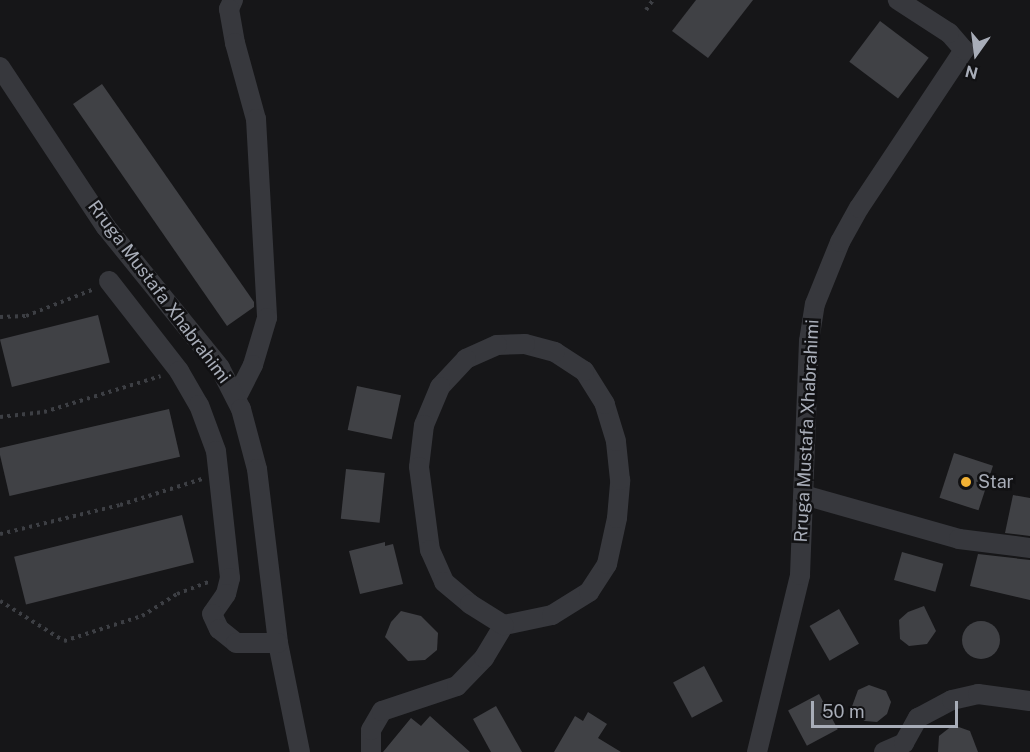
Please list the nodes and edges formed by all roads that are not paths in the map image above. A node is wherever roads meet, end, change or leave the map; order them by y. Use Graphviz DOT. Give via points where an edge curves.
graph roads {
  1 [pos="232,0"];
  2 [pos="898,0"];
  3 [pos="0,67"];
  4 [pos="109,281"];
  5 [pos="236,398"];
  6 [pos="804,495"];
  7 [pos="1030,548"];
  8 [pos="504,625"];
  9 [pos="278,643"];
  10 [pos="1030,701"];
  11 [pos="300,752"];
  12 [pos="371,752"];
  13 [pos="757,752"];
  14 [pos="884,752"];
  1 -- 5 [label="street" via="229,9 235,43 256,119 267,318 253,365"];
  2 -- 6 [label="street, Rruga Mustafa Xhabrahimi" via="960,41 964,50 860,207 840,242 815,304 809,341"];
  3 -- 5 [label="street, Rruga Mustafa Xhabrahimi" via="106,227 206,350"];
  4 -- 9 [label="street" via="179,371 209,427 219,473 230,578 226,594 212,614 224,637 252,646"];
  5 -- 9 [label="street, Rruga Mustafa Xhabrahimi" via="257,469"];
  6 -- 7 [label="street" via="959,539"];
  6 -- 13 [label="street, Rruga Mustafa Xhabrahimi" via="794,609"];
  8 -- 8 [label="street" via="552,615 588,592 607,564 617,518 616,441 605,404 584,370 555,352 525,344 497,345 466,359 440,387 424,425 419,467 430,550 444,582"];
  8 -- 12 [label="street" via="484,658 457,686 382,711 371,730"];
  9 -- 11 [label="street, Rruga Mustafa Xhabrahimi"];
  10 -- 14 [label="street" via="978,694 952,700 918,717 904,743"];
}
